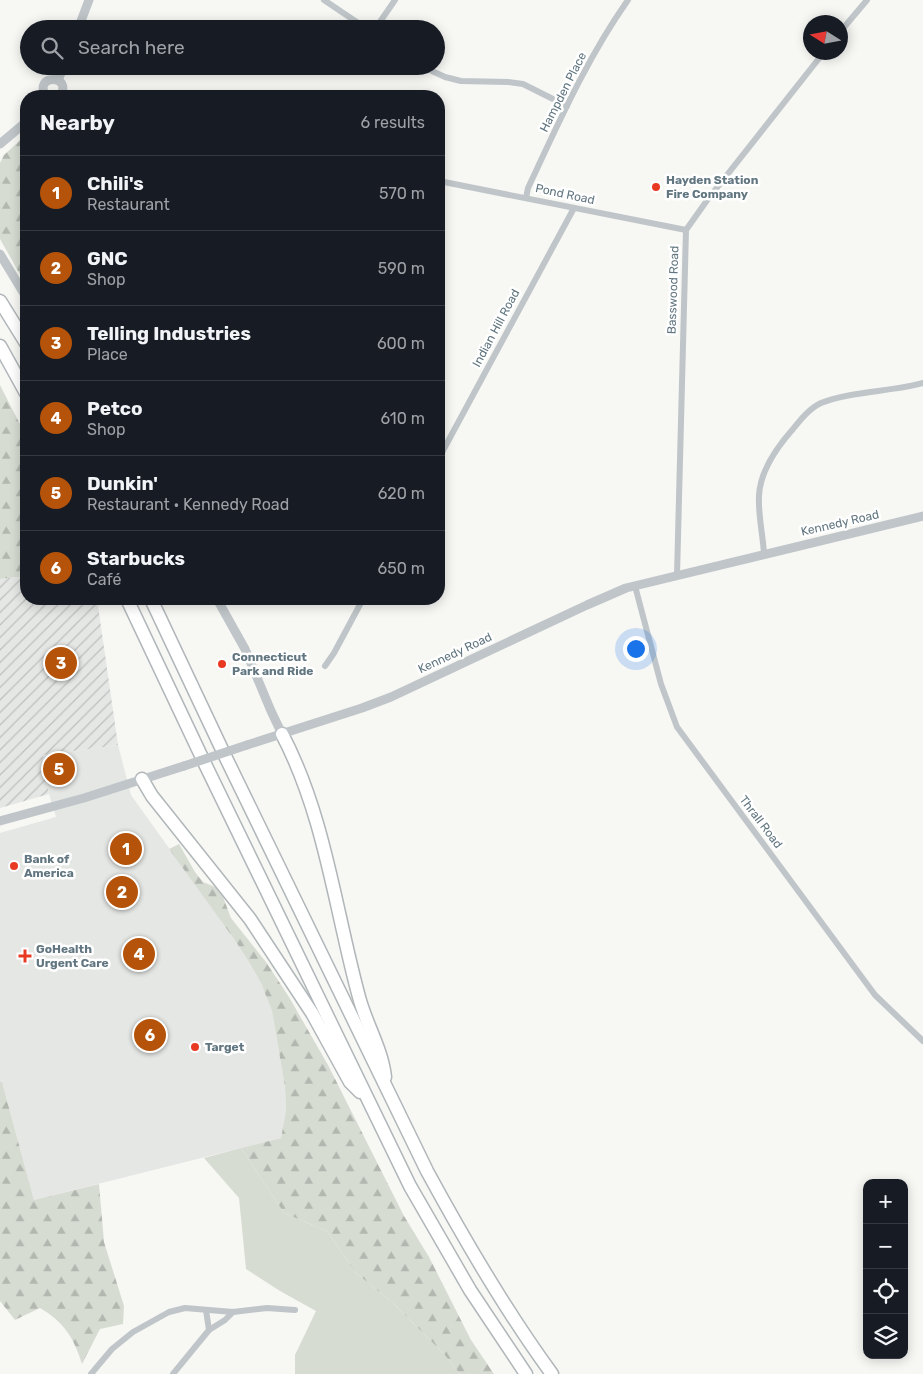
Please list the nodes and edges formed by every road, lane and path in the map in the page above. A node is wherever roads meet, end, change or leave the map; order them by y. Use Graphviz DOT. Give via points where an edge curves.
graph roads {
  1 [pos="89,0"];
  2 [pos="324,0"];
  3 [pos="395,0"];
  4 [pos="628,0"];
  5 [pos="867,0"];
  6 [pos="81,20"];
  7 [pos="353,20"];
  8 [pos="381,20"];
  9 [pos="848,23"];
  10 [pos="818,60"];
  11 [pos="60,75"];
  12 [pos="441,75"];
  13 [pos="58,80"];
  14 [pos="43,90"];
  15 [pos="63,90"];
  16 [pos="567,106"];
  17 [pos="20,127"];
  18 [pos="0,144"];
  19 [pos="445,182"];
  20 [pos="526,198"];
  21 [pos="574,208"];
  22 [pos="686,230"];
  23 [pos="0,254"];
  24 [pos="20,287"];
  25 [pos="0,301"];
  26 [pos="20,333"];
  27 [pos="0,346"];
  28 [pos="20,382"];
  29 [pos="923,383"];
  30 [pos="445,447"];
  31 [pos="923,516"];
  32 [pos="764,554"];
  33 [pos="677,575"];
  34 [pos="636,586"];
  35 [pos="130,605"];
  36 [pos="154,605"];
  37 [pos="220,605"];
  38 [pos="360,605"];
  39 [pos="325,666"];
  40 [pos="282,734"];
  41 [pos="142,779"];
  42 [pos="0,821"];
  43 [pos="923,1041"];
  44 [pos="386,1089"];
  45 [pos="367,1099"];
  46 [pos="206,1310"];
  47 [pos="295,1310"];
  48 [pos="233,1312"];
  49 [pos="209,1330"];
  50 [pos="91,1374"];
  51 [pos="173,1374"];
  52 [pos="526,1374"];
  53 [pos="552,1374"];
  1 -- 6 [label="street"];
  2 -- 7 [label="street"];
  3 -- 8 [label="street"];
  4 -- 16 [label="street, Hampden Place" via="610,26"];
  5 -- 9 [label="street"];
  10 -- 22 [label="street, Basswood Road"];
  11 -- 13 [label="street"];
  12 -- 16 [label="street" via="461,81 523,84"];
  13 -- 14 [label="street" via="50,79"];
  13 -- 15 [label="street"];
  16 -- 20 [label="street, Hampden Place"];
  17 -- 18 [label="street"];
  19 -- 20 [label="street, Pond Road"];
  20 -- 21 [label="street, Pond Road"];
  21 -- 22 [label="street, Pond Road"];
  21 -- 30 [label="street, Indian Hill Road"];
  22 -- 33 [label="street, Basswood Road"];
  23 -- 24 [label="street"];
  25 -- 26 [label="highway"];
  27 -- 28 [label="highway"];
  29 -- 32 [label="street" via="839,398 820,404 807,413 784,439 762,479 759,496"];
  31 -- 32 [label="street, Kennedy Road"];
  32 -- 33 [label="street, Kennedy Road"];
  33 -- 34 [label="street, Kennedy Road"];
  34 -- 40 [label="street, Kennedy Road" via="596,601 391,696"];
  34 -- 43 [label="street, Thrall Road" via="661,684 676,727 875,995"];
  35 -- 45 [label="highway"];
  36 -- 44 [label="highway"];
  37 -- 40 [label="street" via="245,649"];
  38 -- 39 [label="street"];
  40 -- 41 [label="street, Kennedy Road, bridge"];
  40 -- 44 [label="highway" via="302,778 318,826 359,998 383,1062"];
  41 -- 42 [label="street, Kennedy Road"];
  41 -- 45 [label="highway" via="250,919 312,1013 350,1082"];
  44 -- 53 [label="highway" via="464,1240"];
  45 -- 52 [label="highway" via="442,1244"];
  46 -- 48 [label="street"];
  46 -- 49 [label="street"];
  46 -- 50 [label="street" via="185,1308 169,1312 133,1332 112,1349"];
  47 -- 48 [label="street" via="267,1308"];
  48 -- 49 [label="street"];
  49 -- 51 [label="street"];
}
